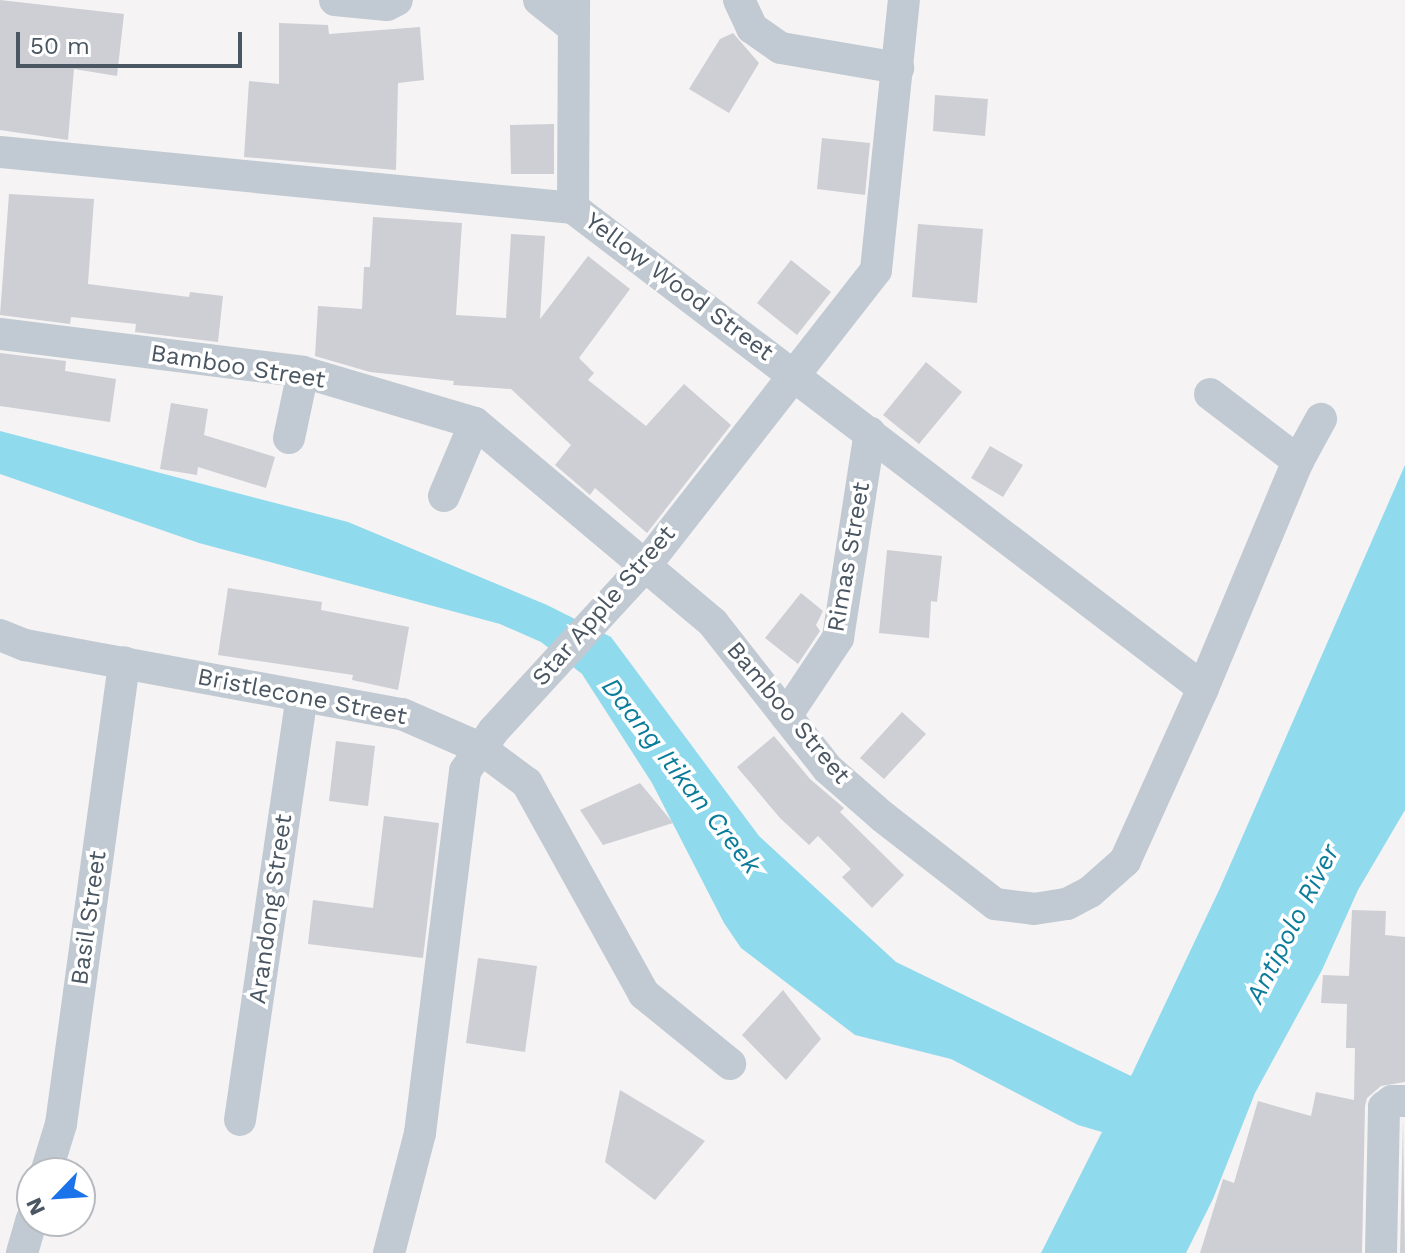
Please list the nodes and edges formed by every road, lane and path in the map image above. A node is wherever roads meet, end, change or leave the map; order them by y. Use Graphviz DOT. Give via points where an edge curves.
graph roads {
  1 [pos="335,0"];
  2 [pos="397,0"];
  3 [pos="539,0"];
  4 [pos="739,0"];
  5 [pos="904,0"];
  6 [pos="574,14"];
  7 [pos="898,68"];
  8 [pos="0,152"];
  9 [pos="573,208"];
  10 [pos="0,334"];
  11 [pos="303,372"];
  12 [pos="793,373"];
  13 [pos="1210,394"];
  14 [pos="1321,419"];
  15 [pos="475,423"];
  16 [pos="870,432"];
  17 [pos="289,438"];
  18 [pos="1298,461"];
  19 [pos="444,496"];
  20 [pos="645,566"];
  21 [pos="0,635"];
  22 [pos="124,662"];
  23 [pos="1203,688"];
  24 [pos="302,697"];
  25 [pos="786,716"];
  26 [pos="487,739"];
  27 [pos="730,1064"];
  28 [pos="1395,1104"];
  29 [pos="240,1120"];
  30 [pos="51,1157"];
  31 [pos="389,1253"];
  32 [pos="1381,1253"];
  1 -- 2 [label="street" via="387,5"];
  3 -- 6 [label="street"];
  4 -- 7 [label="street" via="752,28 781,48"];
  5 -- 7 [label="street, Star Apple Street"];
  6 -- 9 [label="street"];
  7 -- 12 [label="street, Star Apple Street" via="876,270"];
  8 -- 9 [label="street, Yellow Wood Street"];
  9 -- 12 [label="street, Yellow Wood Street"];
  10 -- 11 [label="street, Bamboo Street"];
  11 -- 15 [label="street, Bamboo Street"];
  11 -- 17 [label="street"];
  12 -- 16 [label="street, Yellow Wood Street"];
  12 -- 20 [label="street, Star Apple Street"];
  13 -- 18 [label="street"];
  14 -- 18 [label="street, Bamboo Street"];
  15 -- 19 [label="street"];
  15 -- 20 [label="street, Bamboo Street"];
  16 -- 23 [label="street, Yellow Wood Street"];
  16 -- 25 [label="street, Rimas Street" via="838,638"];
  18 -- 23 [label="street, Bamboo Street"];
  20 -- 25 [label="street, Bamboo Street" via="713,623"];
  20 -- 26 [label="street, Star Apple Street"];
  21 -- 22 [label="street, Bristlecone Street" via="25,645"];
  22 -- 24 [label="street, Bristlecone Street"];
  22 -- 30 [label="street, Basil Street" via="61,1124"];
  23 -- 25 [label="street, Bamboo Street" via="1125,861 1090,892 1067,904 1034,909 995,904 908,837 828,769"];
  24 -- 26 [label="street, Bristlecone Street" via="402,714"];
  24 -- 29 [label="street, Arandong Street"];
  26 -- 27 [label="street, Bristlecone Street" via="527,783 644,994"];
  26 -- 31 [label="street, Star Apple Street" via="465,771 420,1133"];
  28 -- 32 [label="street"];
}
